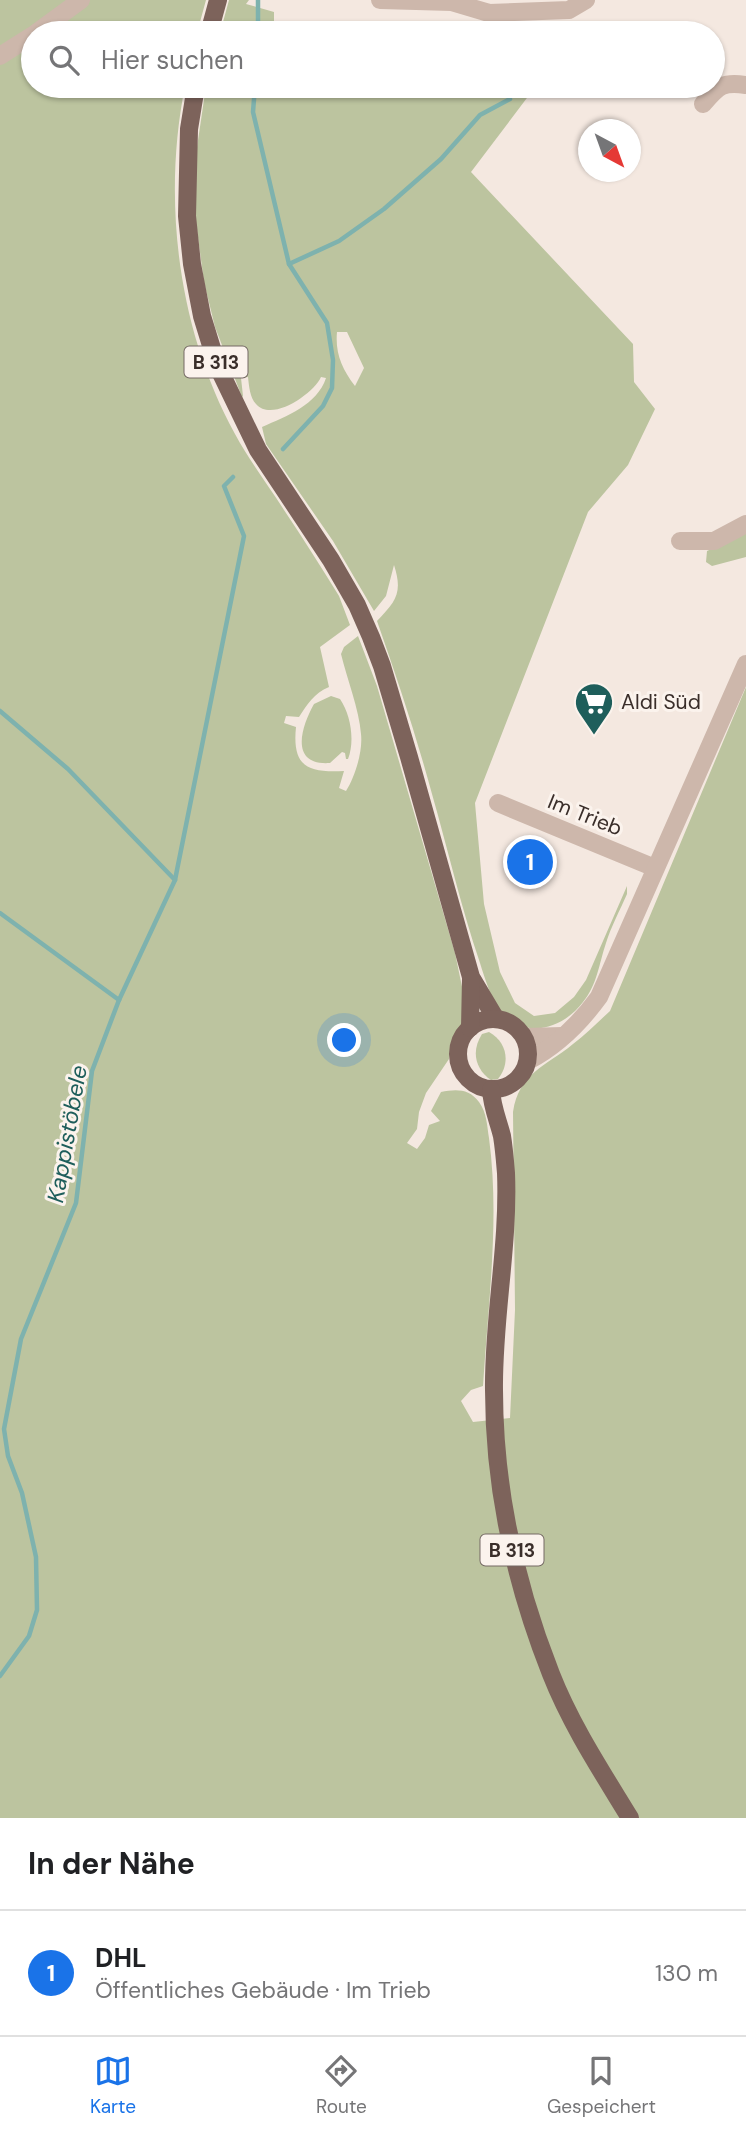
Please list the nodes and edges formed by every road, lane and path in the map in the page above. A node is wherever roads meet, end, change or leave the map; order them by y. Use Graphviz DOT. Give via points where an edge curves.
graph roads {
  1 [pos="81,0"];
  2 [pos="218,0"];
  3 [pos="380,0"];
  4 [pos="586,0"];
  5 [pos="53,21"];
  6 [pos="212,21"];
  7 [pos="21,43"];
  8 [pos="0,56"];
  9 [pos="725,84"];
  10 [pos="746,85"];
  11 [pos="194,98"];
  12 [pos="709,98"];
  13 [pos="703,104"];
  14 [pos="746,524"];
  15 [pos="680,541"];
  16 [pos="746,664"];
  17 [pos="498,803"];
  18 [pos="655,868"];
  19 [pos="471,977"];
  20 [pos="496,1019"];
  21 [pos="470,1028"];
  22 [pos="563,1036"];
  23 [pos="524,1037"];
  24 [pos="528,1061"];
  25 [pos="499,1089"];
  26 [pos="630,1818"];
  1 -- 5 [label="street"];
  2 -- 6 [label="main road"];
  3 -- 4 [label="street" via="452,2 489,13 522,13 569,10"];
  7 -- 8 [label="street"];
  9 -- 10 [label="street"];
  11 -- 19 [label="main road, B 313" via="187,216 202,316 217,365 258,450 331,560 371,637"];
  12 -- 13 [label="street"];
  14 -- 15 [label="street" via="714,541"];
  16 -- 18 [label="street"];
  17 -- 18 [label="street, Im Trieb"];
  18 -- 22 [label="street" via="599,997 582,1021"];
  19 -- 20 [label="main road, B 313"];
  19 -- 21 [label="main road, B 313"];
  20 -- 21 [label="main road"];
  20 -- 23 [label="main road" via="517,1028"];
  21 -- 25 [label="main road" via="458,1048 459,1067 479,1087"];
  22 -- 23 [label="street"];
  22 -- 24 [label="street"];
  23 -- 24 [label="main road"];
  24 -- 25 [label="main road" via="517,1081"];
  25 -- 26 [label="main road, B 313" via="492,1106 506,1173 494,1388 497,1467 508,1532 525,1602 552,1676 588,1749"];
}
